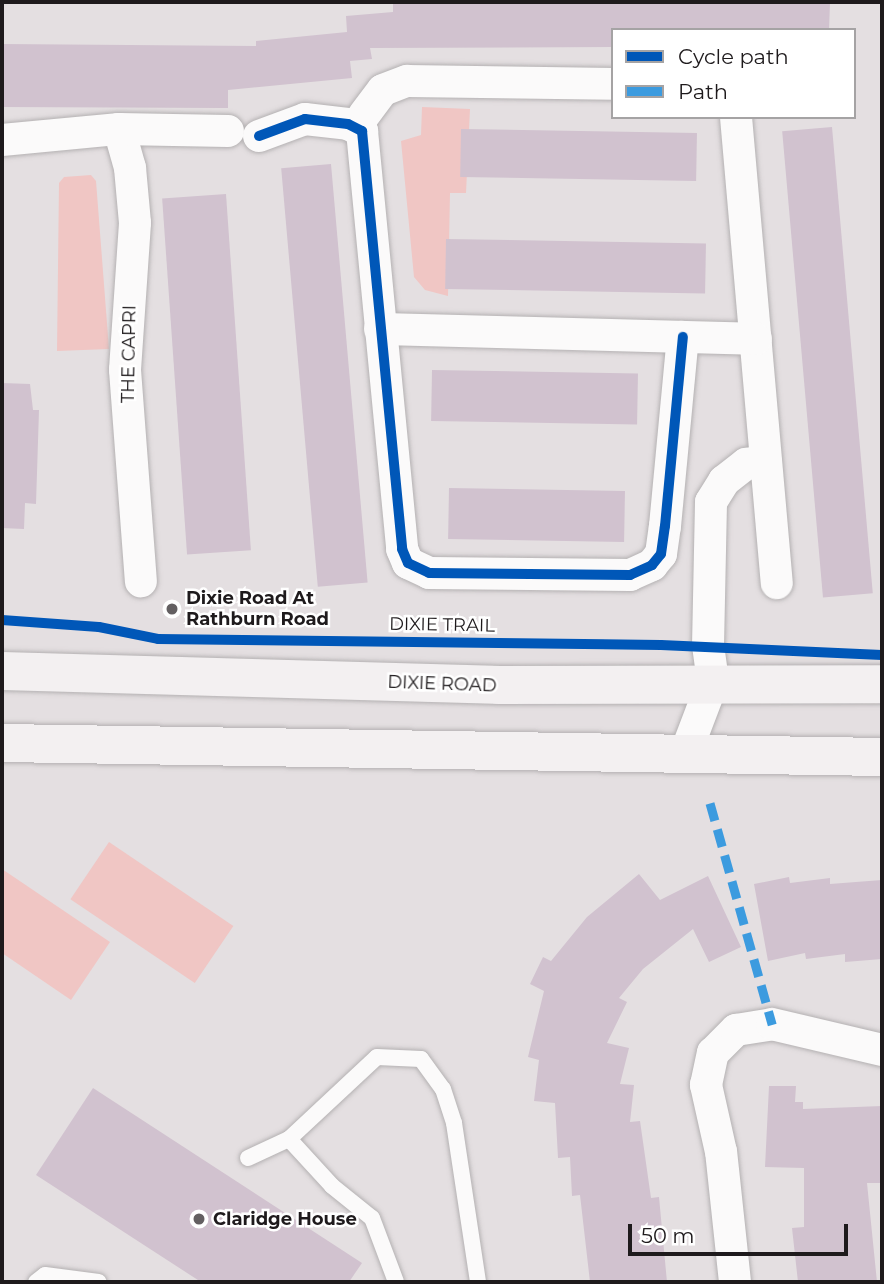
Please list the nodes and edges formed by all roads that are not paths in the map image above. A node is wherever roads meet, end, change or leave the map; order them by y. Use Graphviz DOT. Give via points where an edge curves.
graph roads {
  1 [pos="611,84"];
  2 [pos="736,119"];
  3 [pos="363,123"];
  4 [pos="119,129"];
  5 [pos="228,131"];
  6 [pos="259,135"];
  7 [pos="2,139"];
  8 [pos="380,329"];
  9 [pos="683,337"];
  10 [pos="756,339"];
  11 [pos="766,461"];
  12 [pos="141,581"];
  13 [pos="777,583"];
  14 [pos="710,664"];
  15 [pos="2,671"];
  16 [pos="882,684"];
  17 [pos="2,743"];
  18 [pos="686,752"];
  19 [pos="882,757"];
  20 [pos="882,1050"];
  21 [pos="289,1139"];
  22 [pos="248,1158"];
  23 [pos="36,1282"];
  24 [pos="99,1282"];
  25 [pos="396,1282"];
  26 [pos="478,1282"];
  27 [pos="735,1282"];
  1 -- 3 [label="street" via="407,82 383,90"];
  2 -- 10 [label="street"];
  3 -- 6 [label="street" via="305,119"];
  3 -- 8 [label="street"];
  4 -- 5 [label="street"];
  4 -- 7 [label="street"];
  4 -- 12 [label="street, THE CAPRI" via="130,168 135,223 125,370"];
  8 -- 9 [label="street"];
  8 -- 9 [label="street" via="402,549 408,563 429,573 630,575 652,565 661,554 665,526"];
  9 -- 10 [label="street"];
  10 -- 11 [label="street"];
  11 -- 13 [label="street"];
  11 -- 14 [label="street" via="746,464 724,481 711,502"];
  14 -- 15 [label="main road, DIXIE ROAD" via="500,685"];
  14 -- 16 [label="main road, DIXIE ROAD"];
  14 -- 18 [label="street"];
  17 -- 18 [label="main road"];
  18 -- 19 [label="main road"];
  20 -- 27 [label="street" via="772,1024 736,1030 713,1053 706,1085 721,1152"];
  21 -- 22 [label="lane"];
  21 -- 25 [label="lane" via="332,1186 372,1218"];
  21 -- 26 [label="lane" via="377,1057 421,1059 443,1089 454,1123"];
  23 -- 24 [label="lane" via="45,1275"];
}
